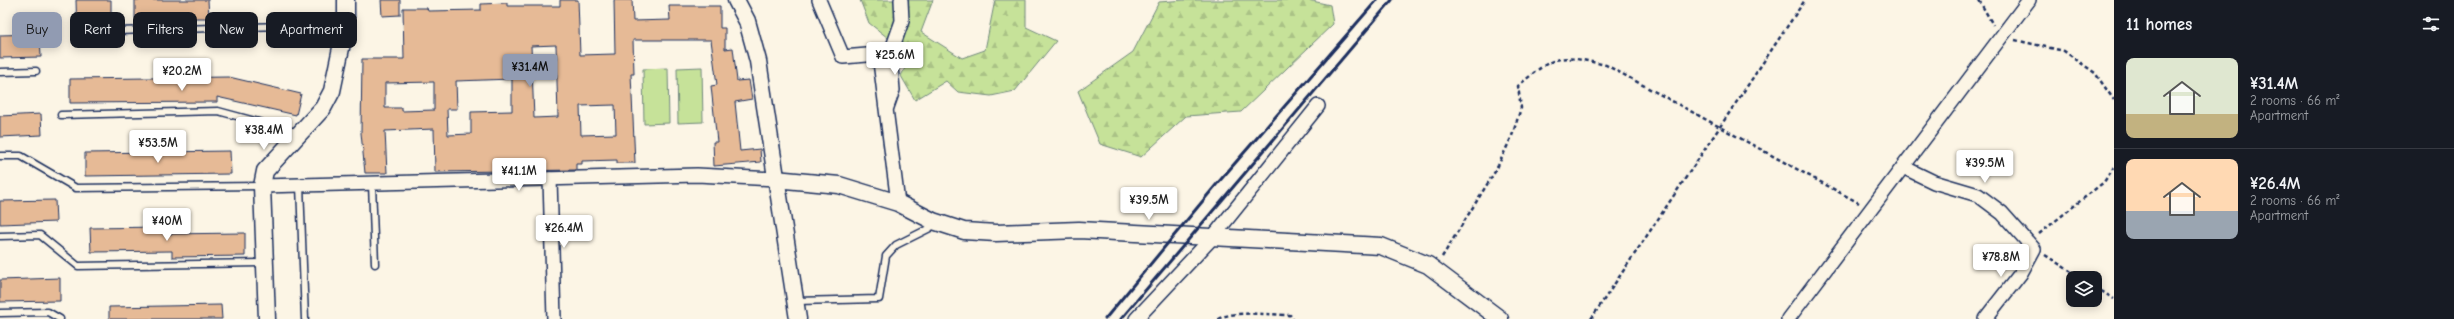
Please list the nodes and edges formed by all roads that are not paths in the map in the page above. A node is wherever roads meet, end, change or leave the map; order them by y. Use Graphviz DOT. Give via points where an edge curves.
graph roads {
  1 [pos="346,0"];
  2 [pos="736,0"];
  3 [pos="819,0"];
  4 [pos="901,0"];
  5 [pos="2029,0"];
  6 [pos="346,12"];
  7 [pos="266,26"];
  8 [pos="125,31"];
  9 [pos="341,48"];
  10 [pos="36,71"];
  11 [pos="0,72"];
  12 [pos="1318,106"];
  13 [pos="886,111"];
  14 [pos="60,115"];
  15 [pos="300,133"];
  16 [pos="0,156"];
  17 [pos="1903,167"];
  18 [pos="550,179"];
  19 [pos="775,180"];
  20 [pos="372,184"];
  21 [pos="300,185"];
  22 [pos="262,186"];
  23 [pos="898,203"];
  24 [pos="933,221"];
  25 [pos="0,236"];
  26 [pos="1212,238"];
  27 [pos="264,263"];
  28 [pos="375,264"];
  29 [pos="796,301"];
  30 [pos="0,313"];
  31 [pos="60,319"];
  32 [pos="267,319"];
  33 [pos="305,319"];
  34 [pos="554,319"];
  35 [pos="798,319"];
  36 [pos="1136,319"];
  37 [pos="1500,319"];
  38 [pos="1788,319"];
  39 [pos="1985,319"];
  1 -- 6 [label="street"];
  2 -- 19 [label="street" via="747,21 758,61"];
  3 -- 13 [label="street" via="843,57 879,54"];
  4 -- 13 [label="street" via="902,21 890,55 893,90"];
  5 -- 17 [label="street"];
  7 -- 8 [label="lane"];
  9 -- 15 [label="street" via="332,91 323,108"];
  10 -- 11 [label="lane"];
  12 -- 26 [label="street"];
  13 -- 23 [label="street"];
  14 -- 15 [label="lane" via="218,111"];
  15 -- 22 [label="street" via="265,171"];
  16 -- 22 [label="lane" via="21,156 76,188"];
  17 -- 38 [label="street"];
  17 -- 39 [label="street" via="1934,182 1978,195 2002,214 2034,249 2021,273"];
  18 -- 19 [label="street" via="697,175"];
  18 -- 20 [label="street"];
  18 -- 34 [label="street"];
  19 -- 23 [label="street" via="839,185"];
  19 -- 29 [label="street"];
  20 -- 21 [label="street"];
  20 -- 28 [label="lane"];
  21 -- 22 [label="street"];
  21 -- 33 [label="lane"];
  22 -- 27 [label="street"];
  23 -- 24 [label="street"];
  24 -- 26 [label="street" via="964,231 1079,230"];
  24 -- 29 [label="lane" via="930,228 896,245 886,256 879,299"];
  25 -- 27 [label="lane" via="40,235 78,266"];
  26 -- 36 [label="street"];
  26 -- 37 [label="street" via="1381,246 1428,265"];
  27 -- 32 [label="street"];
  29 -- 35 [label="street"];
  30 -- 31 [label="lane" via="48,312"];
}
